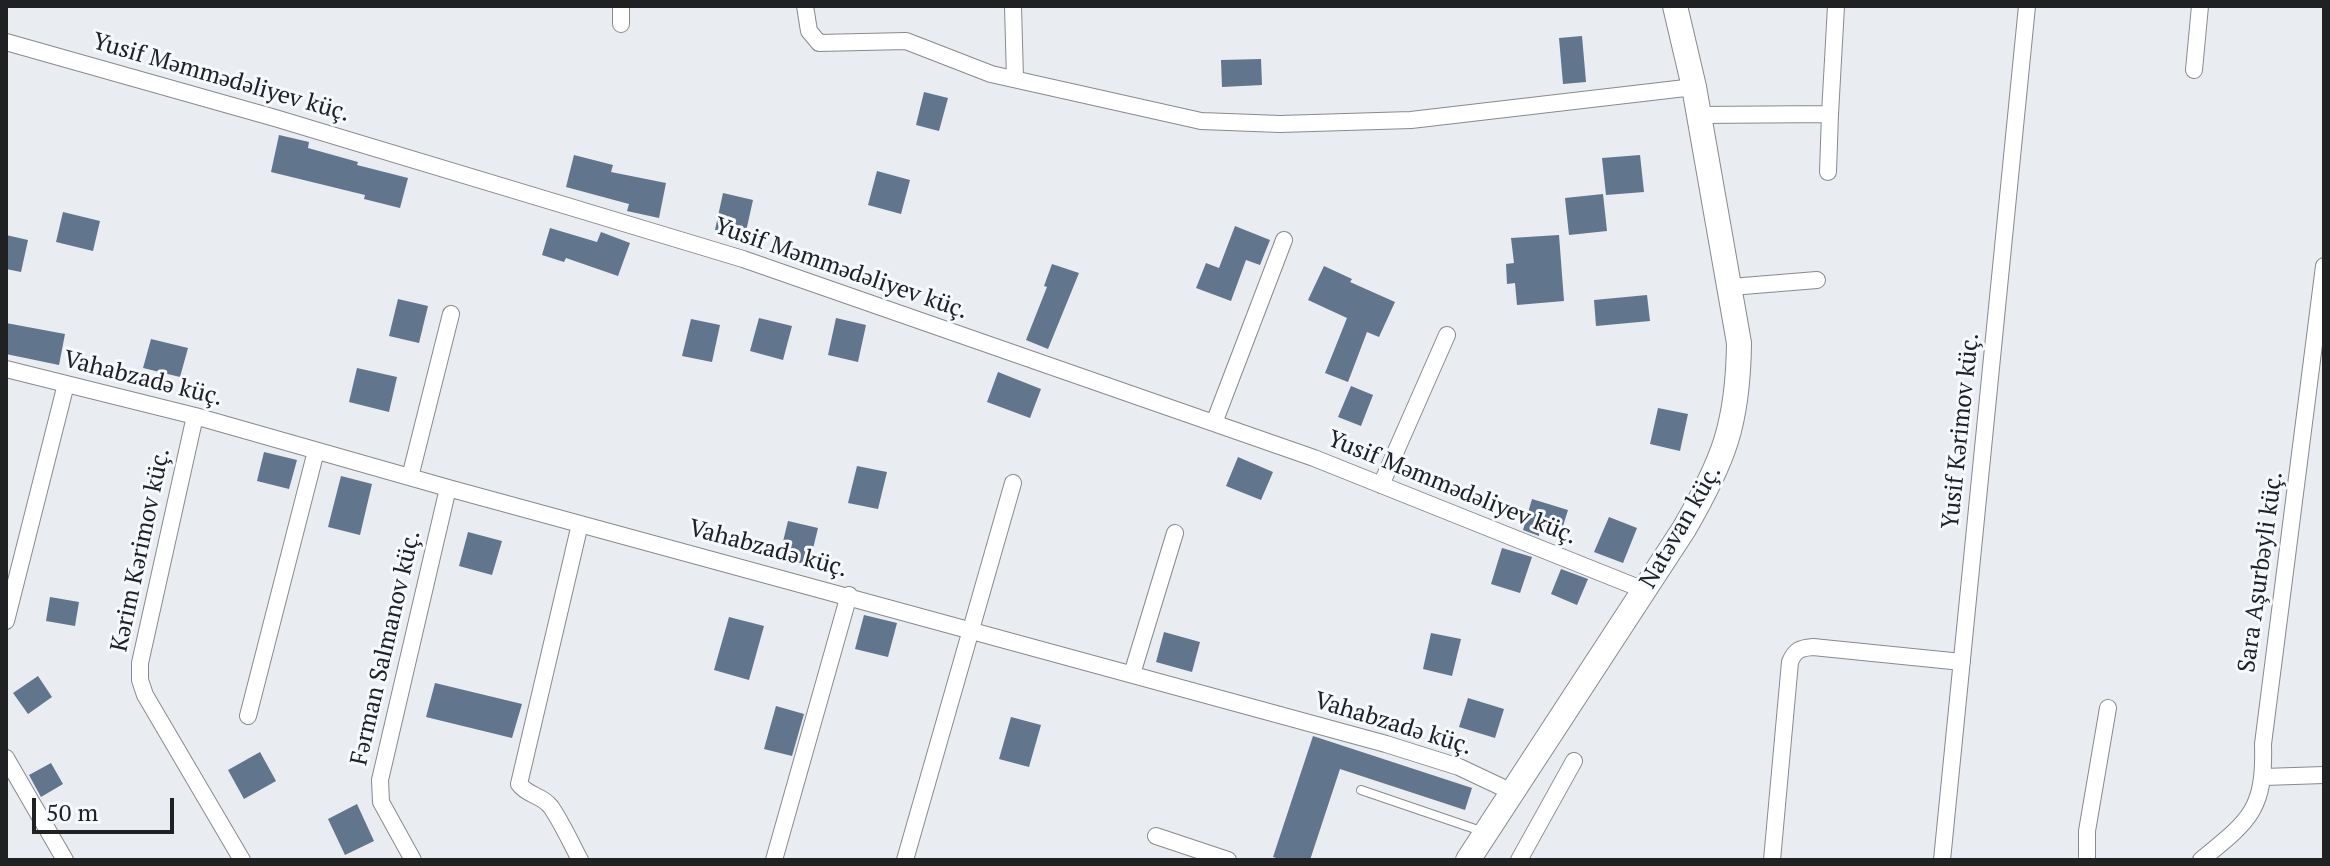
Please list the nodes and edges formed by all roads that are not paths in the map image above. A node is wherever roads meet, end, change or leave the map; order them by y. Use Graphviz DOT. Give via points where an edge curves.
graph roads {
  1 [pos="621,6"];
  2 [pos="805,6"];
  3 [pos="1013,6"];
  4 [pos="1675,6"];
  5 [pos="1836,6"];
  6 [pos="2027,6"];
  7 [pos="2200,6"];
  8 [pos="621,24"];
  9 [pos="6,42"];
  10 [pos="2194,70"];
  11 [pos="1015,79"];
  12 [pos="1694,87"];
  13 [pos="1830,114"];
  14 [pos="1699,115"];
  15 [pos="1828,172"];
  16 [pos="1284,240"];
  17 [pos="2324,266"];
  18 [pos="1817,280"];
  19 [pos="1731,287"];
  20 [pos="451,314"];
  21 [pos="1447,335"];
  22 [pos="6,369"];
  23 [pos="66,384"];
  24 [pos="195,416"];
  25 [pos="1214,423"];
  26 [pos="316,451"];
  27 [pos="410,477"];
  28 [pos="1013,483"];
  29 [pos="1381,485"];
  30 [pos="448,488"];
  31 [pos="580,524"];
  32 [pos="1175,533"];
  33 [pos="1644,590"];
  34 [pos="849,595"];
  35 [pos="6,621"];
  36 [pos="972,629"];
  37 [pos="1962,662"];
  38 [pos="1132,674"];
  39 [pos="2108,708"];
  40 [pos="248,716"];
  41 [pos="6,758"];
  42 [pos="1574,761"];
  43 [pos="2324,775"];
  44 [pos="2264,777"];
  45 [pos="1361,790"];
  46 [pos="1512,792"];
  47 [pos="1486,833"];
  48 [pos="1156,836"];
  49 [pos="65,860"];
  50 [pos="242,860"];
  51 [pos="413,860"];
  52 [pos="580,860"];
  53 [pos="774,860"];
  54 [pos="905,860"];
  55 [pos="1228,860"];
  56 [pos="1468,860"];
  57 [pos="1519,860"];
  58 [pos="1772,860"];
  59 [pos="1942,860"];
  60 [pos="2087,860"];
  61 [pos="2201,860"];
  1 -- 8 [label="street"];
  2 -- 11 [label="street" via="809,31 819,43 906,41"];
  3 -- 11 [label="street"];
  4 -- 12 [label="street, Natəvan küç."];
  5 -- 13 [label="street"];
  6 -- 37 [label="street, Yusif Kərimov küç."];
  7 -- 10 [label="street"];
  9 -- 25 [label="street, Yusif Məmmədəliyev küç." via="743,259"];
  11 -- 12 [label="street" via="1201,121 1280,124 1411,120"];
  12 -- 14 [label="street, Natəvan küç."];
  13 -- 14 [label="street"];
  13 -- 15 [label="street"];
  14 -- 19 [label="street, Natəvan küç."];
  16 -- 25 [label="street"];
  17 -- 44 [label="street, Sara Aşurbəyli küç." via="2263,744"];
  18 -- 19 [label="street"];
  19 -- 33 [label="street, Natəvan küç." via="1739,384 1726,449"];
  20 -- 27 [label="street"];
  21 -- 29 [label="street"];
  22 -- 23 [label="street, Vahabzadə küç."];
  23 -- 24 [label="street, Vahabzadə küç."];
  23 -- 35 [label="street"];
  24 -- 26 [label="street, Vahabzadə küç."];
  24 -- 50 [label="street, Kərim Kərimov küç." via="140,680"];
  25 -- 29 [label="street, Yusif Məmmədəliyev küç."];
  26 -- 27 [label="street, Vahabzadə küç."];
  26 -- 40 [label="street"];
  27 -- 30 [label="street, Vahabzadə küç."];
  28 -- 36 [label="street"];
  29 -- 33 [label="street, Yusif Məmmədəliyev küç."];
  30 -- 31 [label="street, Vahabzadə küç."];
  30 -- 51 [label="street, Fərman Salmanov küç." via="380,780 381,802"];
  31 -- 34 [label="street, Vahabzadə küç."];
  31 -- 52 [label="street" via="519,784 550,805"];
  32 -- 38 [label="street"];
  33 -- 46 [label="street, Natəvan küç."];
  34 -- 36 [label="street, Vahabzadə küç."];
  34 -- 53 [label="street"];
  36 -- 38 [label="street, Vahabzadə küç."];
  36 -- 54 [label="street"];
  37 -- 58 [label="street" via="1813,647 1793,654"];
  37 -- 59 [label="street, Yusif Kərimov küç."];
  38 -- 46 [label="street, Vahabzadə küç." via="1386,744 1459,767"];
  39 -- 60 [label="street"];
  41 -- 49 [label="street"];
  42 -- 57 [label="street"];
  43 -- 44 [label="street"];
  44 -- 61 [label="street, Sara Aşurbəyli küç." via="2254,812"];
  45 -- 47 [label="lane"];
  46 -- 47 [label="street, Natəvan küç."];
  47 -- 56 [label="street, Natəvan küç."];
  48 -- 55 [label="street"];
}
